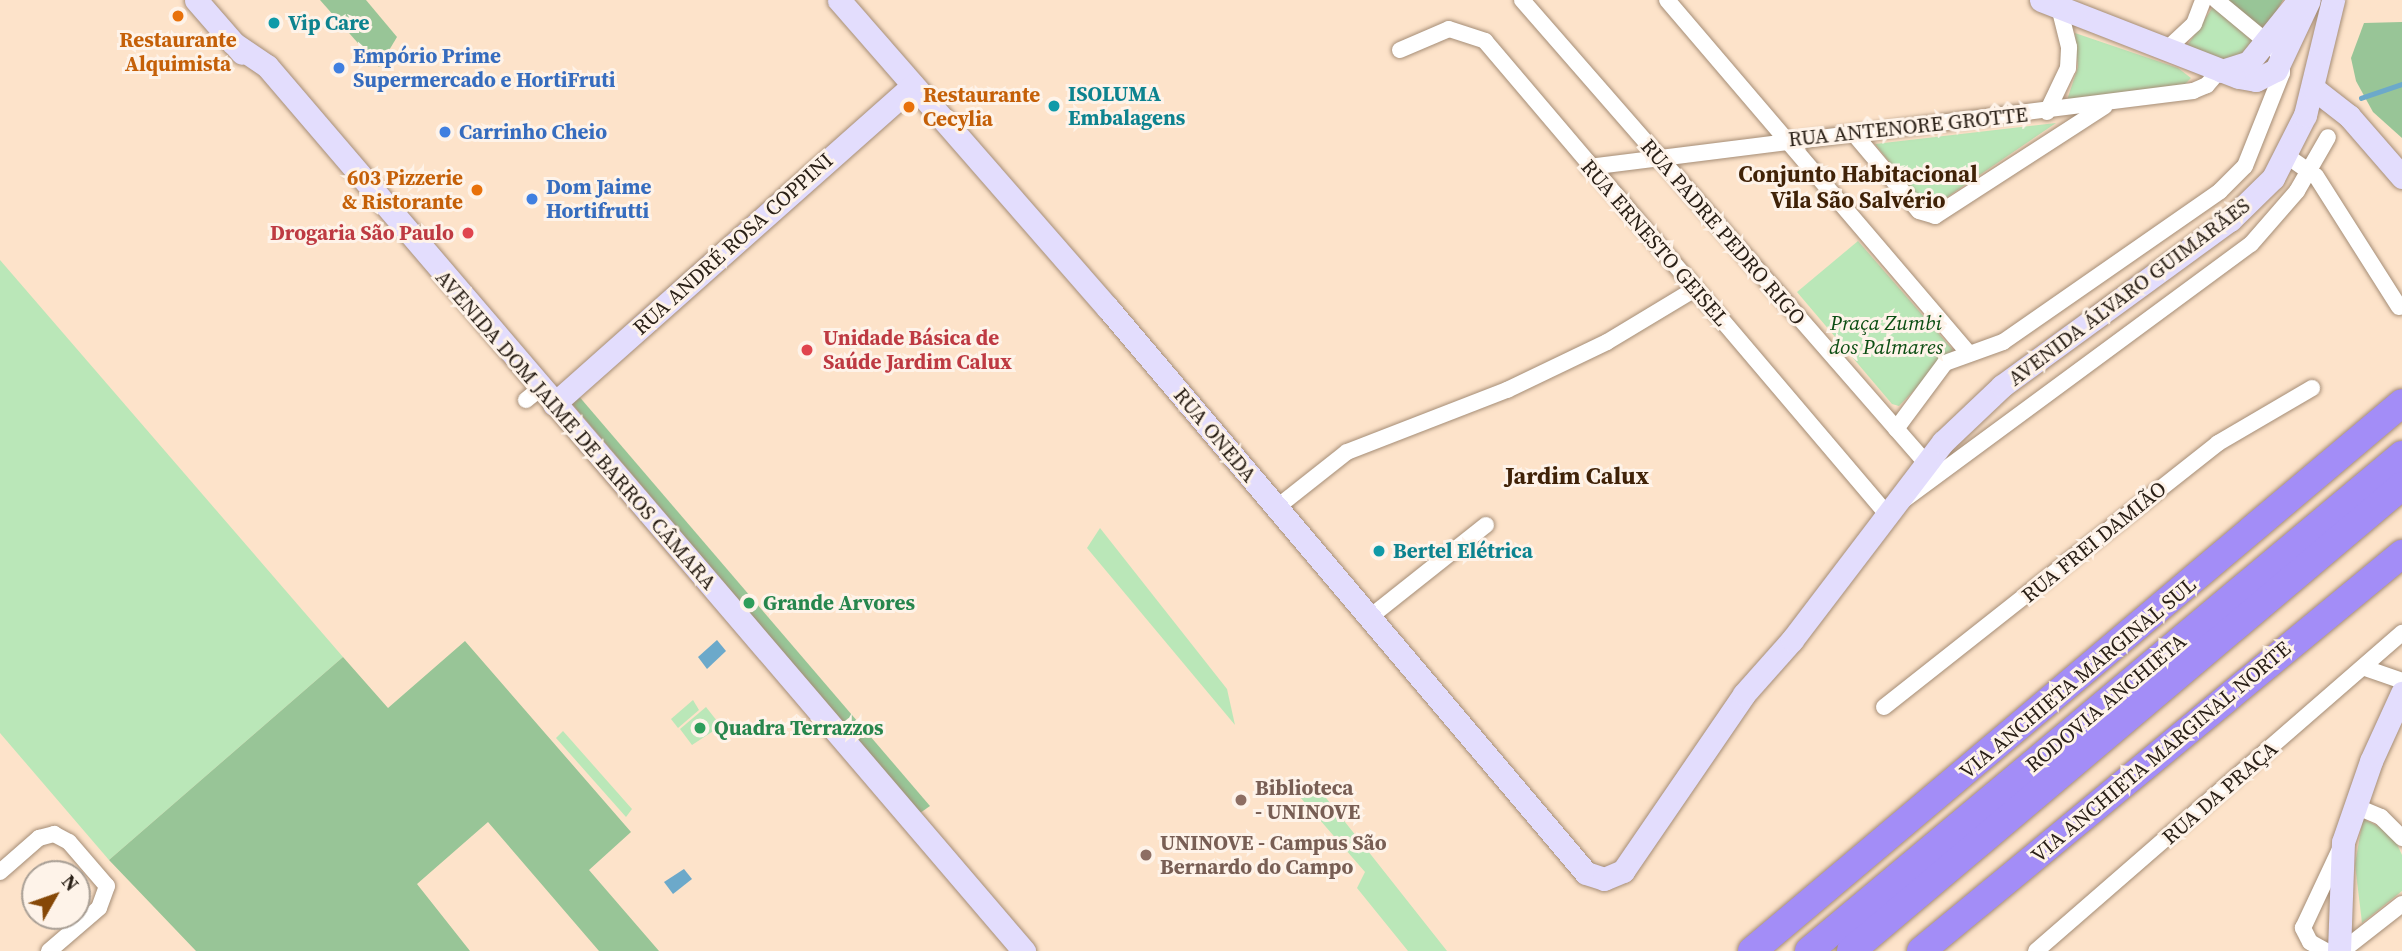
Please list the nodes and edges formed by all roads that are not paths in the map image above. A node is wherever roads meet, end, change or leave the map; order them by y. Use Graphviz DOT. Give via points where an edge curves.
graph roads {
  1 [pos="196,0"];
  2 [pos="839,0"];
  3 [pos="1522,0"];
  4 [pos="1667,0"];
  5 [pos="2203,0"];
  6 [pos="2216,0"];
  7 [pos="2298,0"];
  8 [pos="2309,0"];
  9 [pos="2333,0"];
  10 [pos="2050,4"];
  11 [pos="2265,41"];
  12 [pos="1400,50"];
  13 [pos="2166,50"];
  14 [pos="2282,60"];
  15 [pos="2221,70"];
  16 [pos="913,85"];
  17 [pos="2314,88"];
  18 [pos="2110,103"];
  19 [pos="2047,112"];
  20 [pos="1855,135"];
  21 [pos="2328,137"];
  22 [pos="1787,141"];
  23 [pos="1655,156"];
  24 [pos="2287,156"];
  25 [pos="1589,167"];
  26 [pos="2311,171"];
  27 [pos="2402,177"];
  28 [pos="1695,289"];
  29 [pos="2399,307"];
  30 [pos="1969,352"];
  31 [pos="2312,388"];
  32 [pos="540,397"];
  33 [pos="2402,403"];
  34 [pos="1963,422"];
  35 [pos="1896,429"];
  36 [pos="1990,433"];
  37 [pos="2402,456"];
  38 [pos="1926,463"];
  39 [pos="2402,486"];
  40 [pos="1276,508"];
  41 [pos="1886,513"];
  42 [pos="1486,525"];
  43 [pos="2402,554"];
  44 [pos="1370,617"];
  45 [pos="2402,633"];
  46 [pos="2365,668"];
  47 [pos="2402,681"];
  48 [pos="2402,693"];
  49 [pos="1884,707"];
  50 [pos="2355,806"];
  51 [pos="2010,816"];
  52 [pos="2402,838"];
  53 [pos="2343,842"];
  54 [pos="0,872"];
  55 [pos="1586,873"];
  56 [pos="2402,904"];
  57 [pos="1951,928"];
  58 [pos="48,951"];
  59 [pos="1024,951"];
  60 [pos="1752,951"];
  61 [pos="1809,951"];
  62 [pos="1851,951"];
  63 [pos="1870,951"];
  64 [pos="1922,951"];
  65 [pos="1934,951"];
  66 [pos="2036,951"];
  67 [pos="2326,951"];
  68 [pos="2340,951"];
  1 -- 32 [label="street, AVENIDA DOM JAIME DE BARROS CÂMARA" via="233,43 267,66 308,123"];
  2 -- 16 [label="street, RUA ONEDA"];
  3 -- 23 [label="street, RUA PADRE PEDRO RIGO"];
  4 -- 22 [label="street"];
  5 -- 13 [label="street" via="2194,24"];
  6 -- 11 [label="street"];
  7 -- 11 [label="street"];
  8 -- 14 [label="street, AVENIDA ÁLVARO GUIMARÃES"];
  9 -- 17 [label="street, AVENIDA ÁLVARO GUIMARÃES"];
  10 -- 13 [label="street"];
  10 -- 19 [label="street" via="2068,47 2068,68"];
  11 -- 14 [label="street"];
  11 -- 15 [label="street" via="2244,66"];
  12 -- 25 [label="street, RUA ERNESTO GEISEL" via="1449,29 1480,37"];
  13 -- 15 [label="street"];
  14 -- 15 [label="street" via="2270,75 2256,79"];
  14 -- 30 [label="street, AVENIDA ÁLVARO GUIMARÃES" via="2282,73 2252,154 2228,185 2003,342"];
  15 -- 18 [label="street, RUA ANTENORE GROTTE" via="2199,90"];
  16 -- 32 [label="street, RUA ANDRÉ ROSA COPPINI"];
  16 -- 40 [label="street, RUA ONEDA"];
  17 -- 24 [label="street, AVENIDA ÁLVARO GUIMARÃES"];
  17 -- 27 [label="street" via="2349,116"];
  18 -- 19 [label="street, RUA ANTENORE GROTTE"];
  18 -- 20 [label="street" via="1935,216 1919,211"];
  19 -- 20 [label="street, RUA ANTENORE GROTTE"];
  20 -- 22 [label="street, RUA ANTENORE GROTTE"];
  21 -- 26 [label="street, AVENIDA ÁLVARO GUIMARÃES"];
  22 -- 23 [label="street, RUA ANTENORE GROTTE"];
  22 -- 30 [label="street"];
  23 -- 25 [label="street, RUA ANTENORE GROTTE"];
  23 -- 35 [label="street, RUA PADRE PEDRO RIGO"];
  24 -- 26 [label="street"];
  24 -- 34 [label="street, AVENIDA ÁLVARO GUIMARÃES" via="2239,213 2018,373"];
  25 -- 28 [label="street, RUA ERNESTO GEISEL"];
  26 -- 29 [label="street"];
  26 -- 36 [label="street, AVENIDA ÁLVARO GUIMARÃES" via="2251,244"];
  28 -- 40 [label="street" via="1607,342 1507,390 1347,452"];
  28 -- 41 [label="street, RUA ERNESTO GEISEL"];
  30 -- 35 [label="street, AVENIDA ÁLVARO GUIMARÃES" via="1936,371"];
  31 -- 49 [label="street, RUA FREI DAMIÃO" via="2218,443"];
  32 -- 59 [label="street, AVENIDA DOM JAIME DE BARROS CÂMARA"];
  33 -- 60 [label="highway, VIA ANCHIETA MARGINAL SUL"];
  34 -- 36 [label="street"];
  34 -- 38 [label="street, AVENIDA ÁLVARO GUIMARÃES"];
  35 -- 38 [label="street, RUA PADRE PEDRO RIGO"];
  36 -- 41 [label="street, AVENIDA ÁLVARO GUIMARÃES"];
  37 -- 61 [label="highway, RODOVIA ANCHIETA"];
  38 -- 41 [label="street, AVENIDA ÁLVARO GUIMARÃES"];
  39 -- 51 [label="highway, RODOVIA ANCHIETA"];
  40 -- 44 [label="street, RUA ONEDA"];
  41 -- 55 [label="street, AVENIDA ÁLVARO GUIMARÃES" via="1792,640 1744,694 1623,870 1604,879"];
  42 -- 44 [label="street"];
  43 -- 57 [label="highway, VIA ANCHIETA MARGINAL NORTE" via="2208,710"];
  44 -- 55 [label="street, RUA ONEDA"];
  45 -- 46 [label="street, RUA DA PRAÇA"];
  46 -- 47 [label="street"];
  46 -- 66 [label="street, RUA DA PRAÇA"];
  48 -- 50 [label="street"];
  50 -- 52 [label="street" via="2381,817"];
  50 -- 53 [label="street"];
  51 -- 62 [label="highway, RODOVIA ANCHIETA"];
  51 -- 63 [label="highway" via="1942,889"];
  53 -- 67 [label="street" via="2303,928 2311,942"];
  53 -- 68 [label="street"];
  54 -- 58 [label="street" via="39,838 54,834 69,842 107,886 99,908"];
  56 -- 68 [label="street"];
  57 -- 64 [label="highway, VIA ANCHIETA MARGINAL NORTE"];
  57 -- 65 [label="highway"];
}
